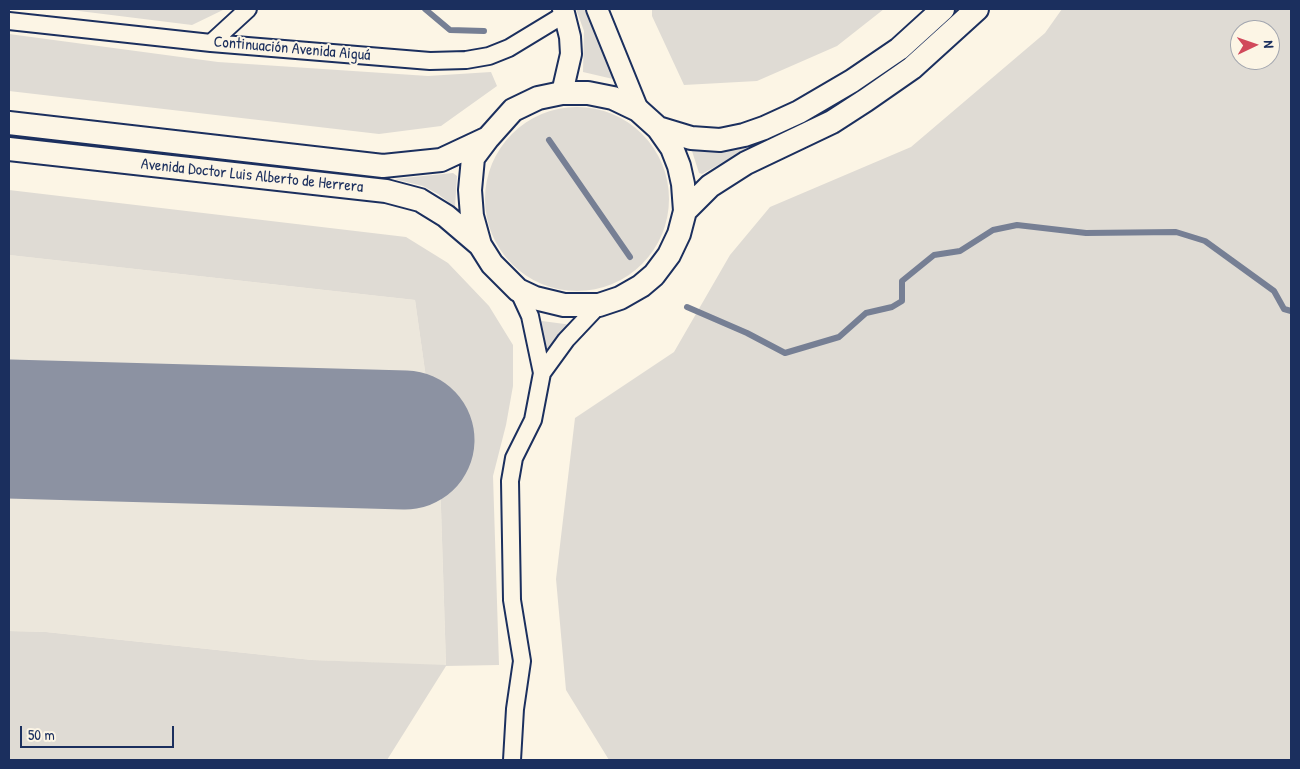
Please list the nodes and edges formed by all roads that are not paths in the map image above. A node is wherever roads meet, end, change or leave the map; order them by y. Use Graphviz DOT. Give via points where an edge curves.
graph roads {
  1 [pos="248,9"];
  2 [pos="597,9"];
  3 [pos="943,9"];
  4 [pos="977,9"];
  5 [pos="564,11"];
  6 [pos="9,21"];
  7 [pos="211,43"];
  8 [pos="562,93"];
  9 [pos="638,110"];
  10 [pos="9,123"];
  11 [pos="658,128"];
  12 [pos="488,138"];
  13 [pos="9,149"];
  14 [pos="685,211"];
  15 [pos="480,245"];
  16 [pos="518,290"];
  17 [pos="599,305"];
  18 [pos="542,373"];
  19 [pos="512,760"];
  1 -- 7 [label="street"];
  2 -- 9 [label="street"];
  3 -- 11 [label="main road" via="899,49 852,81 764,128 720,140 691,138"];
  4 -- 14 [label="main road" via="912,68 866,100 832,122 746,163 710,186"];
  5 -- 7 [label="street, Continuación Avenida Aiguá" via="509,48 466,60 430,61"];
  5 -- 8 [label="street" via="570,54"];
  6 -- 7 [label="street, Continuación Avenida Aiguá"];
  8 -- 9 [label="main road" via="588,93 612,98"];
  8 -- 12 [label="main road" via="538,98 512,110"];
  9 -- 11 [label="main road"];
  10 -- 12 [label="main road, Avenida Doctor Luis Alberto de Herrera" via="383,166 441,160"];
  11 -- 14 [label="main road" via="680,166"];
  12 -- 15 [label="main road" via="473,158 470,190 472,216"];
  13 -- 15 [label="main road, Avenida Doctor Luis Alberto de Herrera" via="386,191 420,200 446,216"];
  14 -- 17 [label="main road" via="669,255 654,275 620,298"];
  15 -- 16 [label="main road" via="492,264"];
  16 -- 17 [label="main road" via="564,305"];
  16 -- 18 [label="street" via="530,316"];
  17 -- 18 [label="street" via="566,340"];
  18 -- 19 [label="street" via="533,420 514,458 510,481 512,600 522,661"];
}
